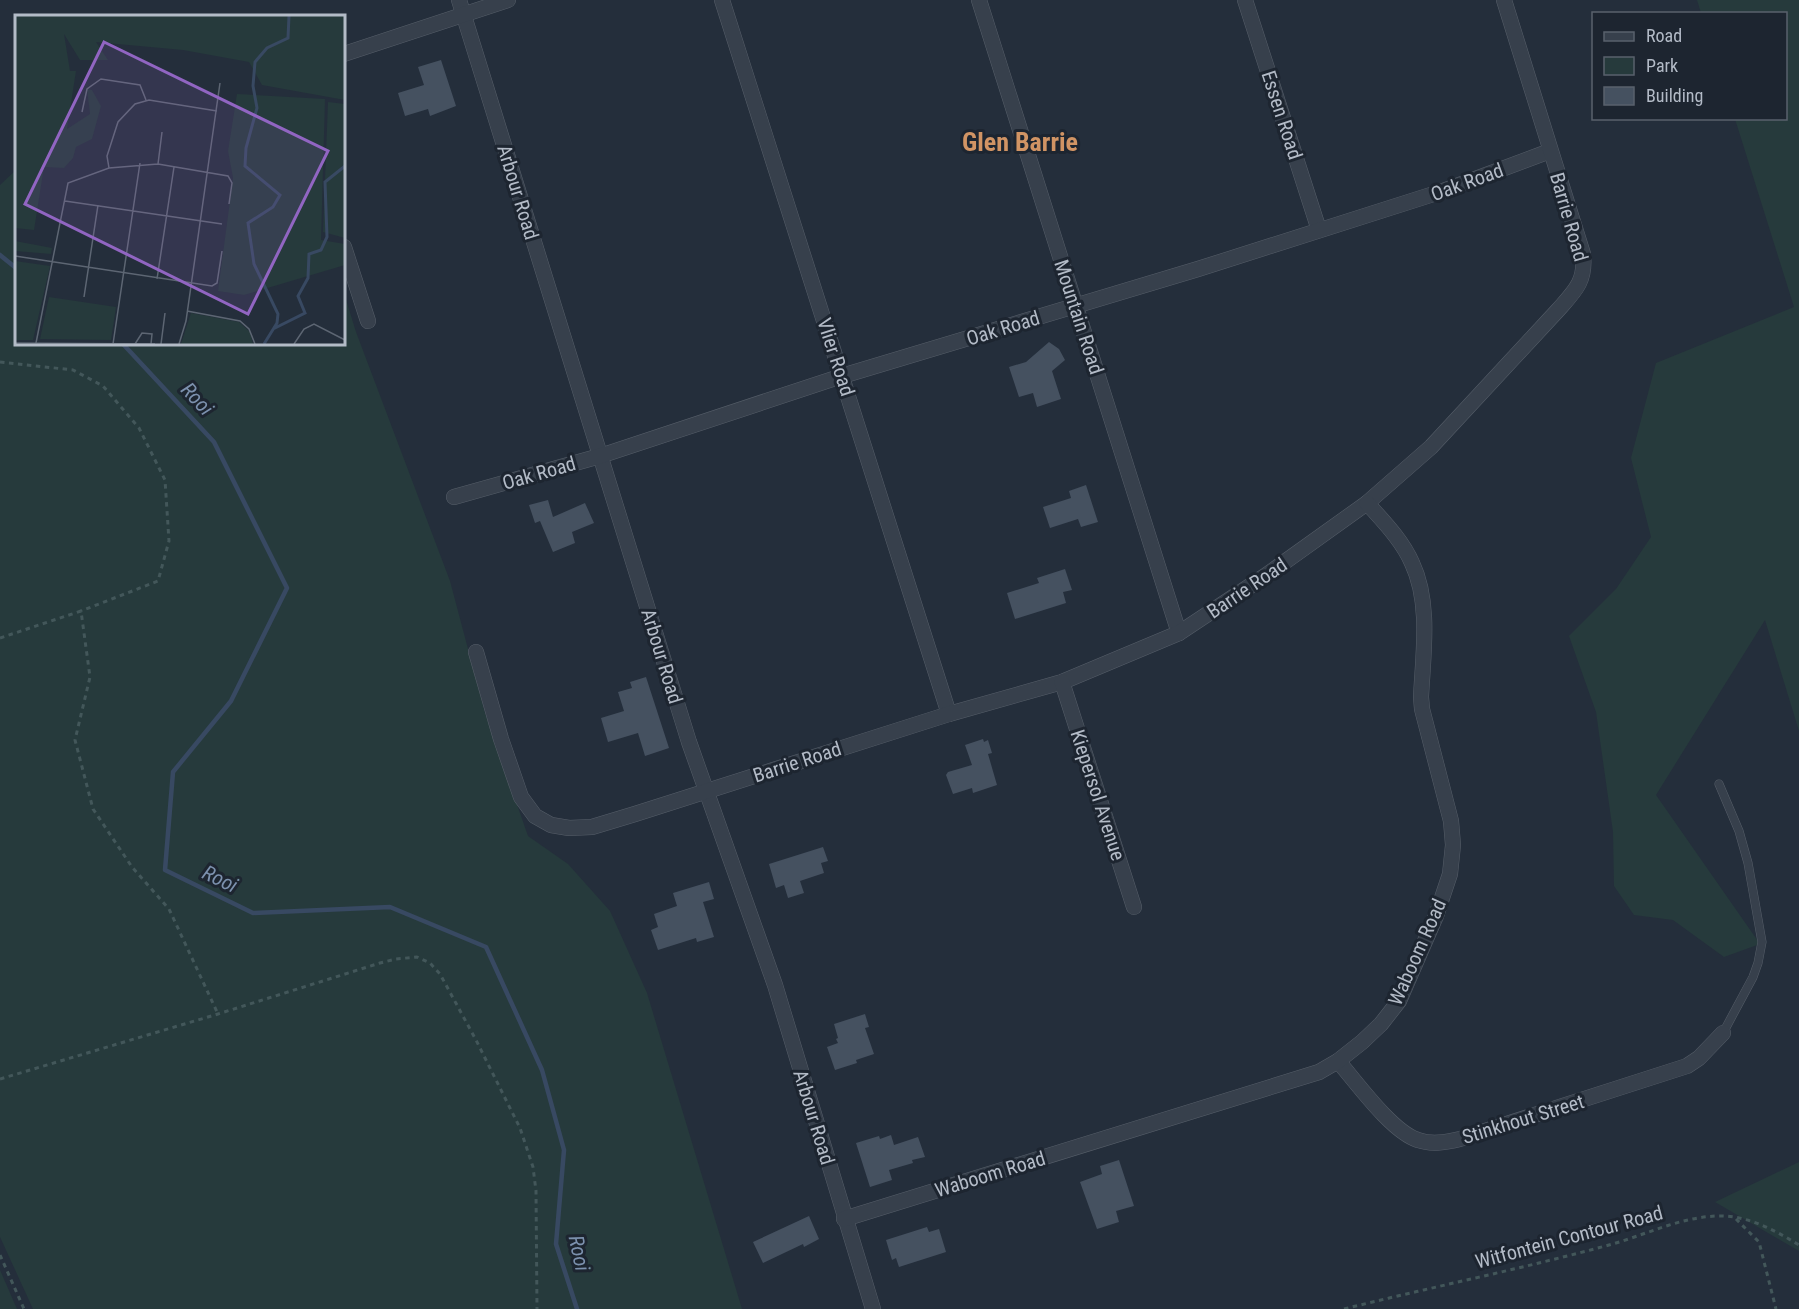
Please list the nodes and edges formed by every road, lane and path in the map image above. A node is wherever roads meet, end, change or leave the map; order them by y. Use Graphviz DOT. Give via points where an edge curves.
graph roads {
  1 [pos="508,0"];
  2 [pos="722,0"];
  3 [pos="980,0"];
  4 [pos="1245,0"];
  5 [pos="1504,0"];
  6 [pos="461,7"];
  7 [pos="345,54"];
  8 [pos="1550,152"];
  9 [pos="1318,230"];
  10 [pos="345,250"];
  11 [pos="1076,306"];
  12 [pos="368,321"];
  13 [pos="0,362"];
  14 [pos="842,376"];
  15 [pos="600,456"];
  16 [pos="454,497"];
  17 [pos="1367,503"];
  18 [pos="81,611"];
  19 [pos="1179,633"];
  20 [pos="0,638"];
  21 [pos="476,651"];
  22 [pos="1062,682"];
  23 [pos="949,714"];
  24 [pos="1719,784"];
  25 [pos="707,791"];
  26 [pos="1134,907"];
  27 [pos="218,1014"];
  28 [pos="1723,1033"];
  29 [pos="1338,1061"];
  30 [pos="0,1079"];
  31 [pos="1735,1218"];
  32 [pos="844,1219"];
  33 [pos="1799,1245"];
  34 [pos="0,1255"];
  35 [pos="24,1309"];
  36 [pos="537,1309"];
  37 [pos="873,1309"];
  38 [pos="1344,1309"];
  39 [pos="1776,1309"];
  1 -- 6 [label="street"];
  2 -- 14 [label="street, Vlier Road"];
  3 -- 11 [label="street, Mountain Road"];
  4 -- 9 [label="street, Essen Road"];
  5 -- 8 [label="street, Barrie Road"];
  6 -- 7 [label="street"];
  6 -- 15 [label="street, Arbour Road"];
  8 -- 9 [label="street, Oak Road"];
  8 -- 17 [label="street, Barrie Road" via="1583,254 1582,279 1454,423"];
  9 -- 11 [label="street, Oak Road"];
  10 -- 12 [label="street"];
  11 -- 14 [label="street, Oak Road"];
  11 -- 19 [label="street, Mountain Road"];
  13 -- 18 [label="path" via="73,370 103,386 139,428 165,480 169,541 158,581"];
  14 -- 15 [label="street, Oak Road"];
  14 -- 23 [label="street, Vlier Road"];
  15 -- 16 [label="street, Oak Road"];
  15 -- 25 [label="street, Arbour Road"];
  17 -- 19 [label="street, Barrie Road"];
  17 -- 29 [label="street, Waboom Road" via="1407,552 1418,580 1424,611 1420,697 1451,821 1452,860 1436,916 1399,1001 1381,1024"];
  18 -- 20 [label="path"];
  18 -- 27 [label="path" via="90,677 75,740 93,809 132,867 169,909"];
  19 -- 22 [label="street, Barrie Road"];
  21 -- 25 [label="street, Barrie Road" via="515,783 527,808 545,822 562,828 592,827"];
  22 -- 23 [label="street, Barrie Road"];
  22 -- 26 [label="street, Kiepersol Avenue"];
  23 -- 25 [label="street, Barrie Road"];
  24 -- 28 [label="lane" via="1742,842 1762,942 1753,977"];
  25 -- 32 [label="street, Arbour Road" via="775,985"];
  27 -- 30 [label="path"];
  27 -- 36 [label="path" via="396,959 417,957 430,963 440,974 496,1078 533,1167"];
  28 -- 29 [label="street, Stinkhout Street" via="1687,1066 1446,1142 1417,1140 1400,1130"];
  29 -- 32 [label="street, Waboom Road" via="1308,1076"];
  31 -- 33 [label="path, Witfontein Contour Road" via="1763,1225"];
  31 -- 38 [label="path, Witfontein Contour Road" via="1701,1218 1609,1245"];
  31 -- 39 [label="path" via="1759,1242"];
  32 -- 37 [label="street, Arbour Road"];
  34 -- 35 [label="path"];
}
